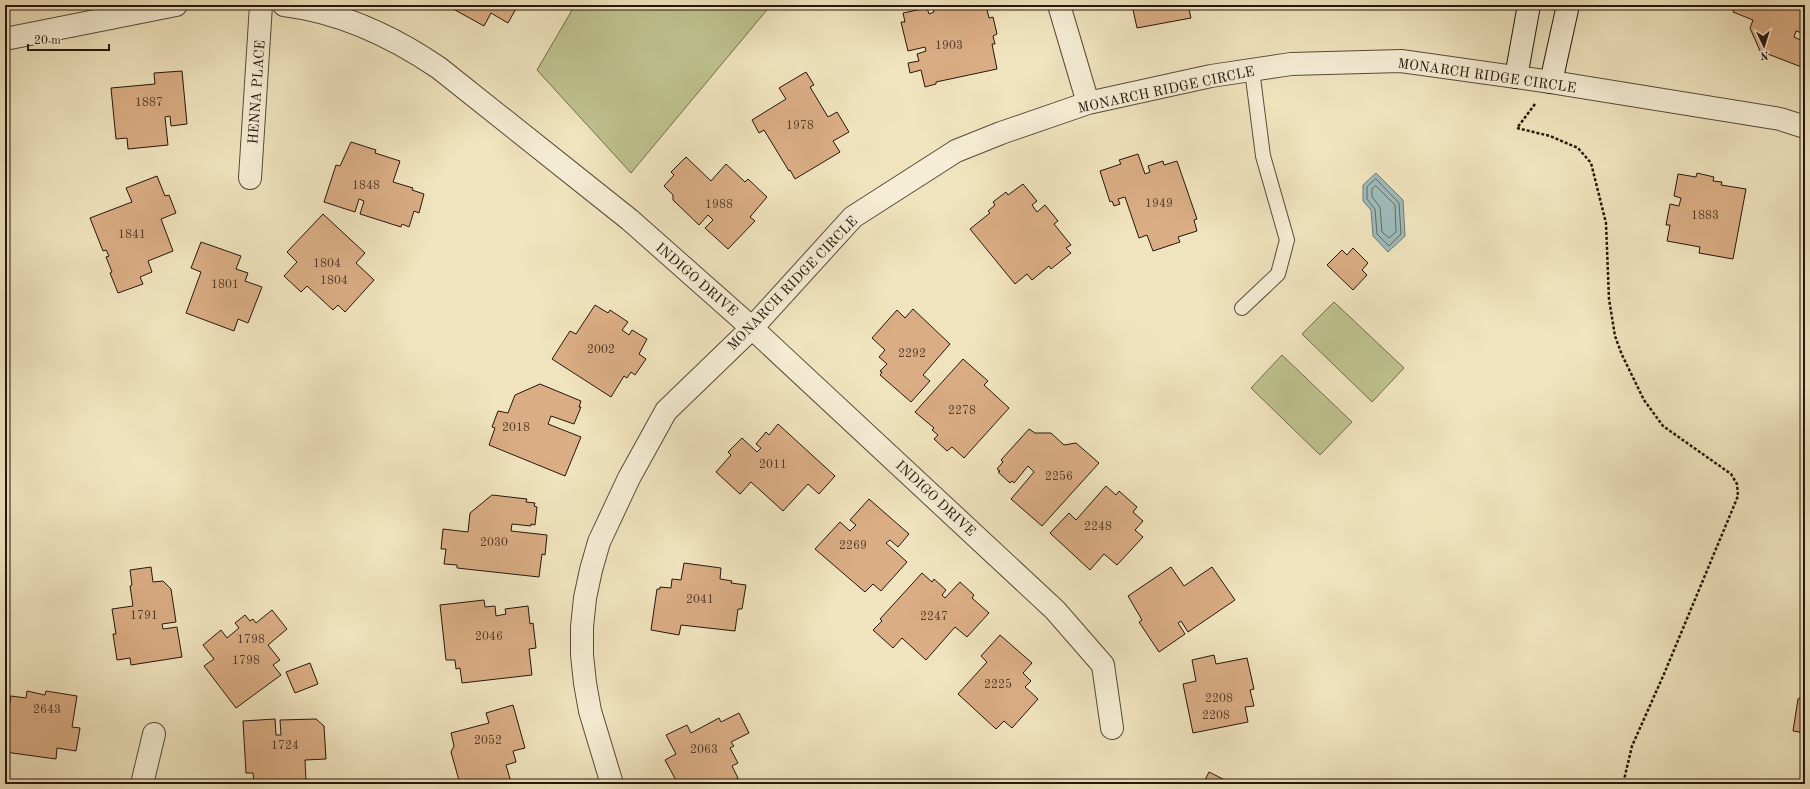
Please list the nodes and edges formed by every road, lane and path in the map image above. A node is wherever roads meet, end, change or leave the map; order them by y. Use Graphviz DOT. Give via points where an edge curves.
graph roads {
  1 [pos="176,5"];
  2 [pos="261,5"];
  3 [pos="284,5"];
  4 [pos="1059,5"];
  5 [pos="1529,5"];
  6 [pos="1568,5"];
  7 [pos="5,40"];
  8 [pos="1252,70"];
  9 [pos="1516,78"];
  10 [pos="1551,82"];
  11 [pos="1088,103"];
  12 [pos="1805,127"];
  13 [pos="250,178"];
  14 [pos="1242,308"];
  15 [pos="752,328"];
  16 [pos="1112,728"];
  17 [pos="154,734"];
  18 [pos="142,784"];
  19 [pos="612,784"];
  20 [pos="1623,784"];
  1 -- 7 [label="street"];
  2 -- 13 [label="street, HENNA PLACE"];
  3 -- 15 [label="street, INDIGO DRIVE" via="360,24 412,49 440,68 630,220"];
  4 -- 11 [label="street"];
  5 -- 9 [label="street"];
  6 -- 10 [label="street"];
  8 -- 9 [label="street, MONARCH RIDGE CIRCLE" via="1291,64 1401,61"];
  8 -- 11 [label="street, MONARCH RIDGE CIRCLE" via="1211,76"];
  8 -- 14 [label="lane" via="1263,156 1287,240 1278,274"];
  9 -- 10 [label="street, MONARCH RIDGE CIRCLE"];
  10 -- 12 [label="street, MONARCH RIDGE CIRCLE" via="1780,119"];
  10 -- 20 [label="path" via="1517,128 1550,136 1578,148 1592,163 1606,223 1609,299 1615,336 1630,373 1644,400 1663,426 1719,464 1731,474 1737,484 1738,496 1632,746"];
  11 -- 15 [label="street, MONARCH RIDGE CIRCLE" via="956,151 853,217"];
  15 -- 16 [label="street, INDIGO DRIVE" via="1055,610 1103,664"];
  15 -- 19 [label="street, MONARCH RIDGE CIRCLE" via="666,411 629,478 599,542 585,598 582,655 590,711"];
  17 -- 18 [label="street"];
}
